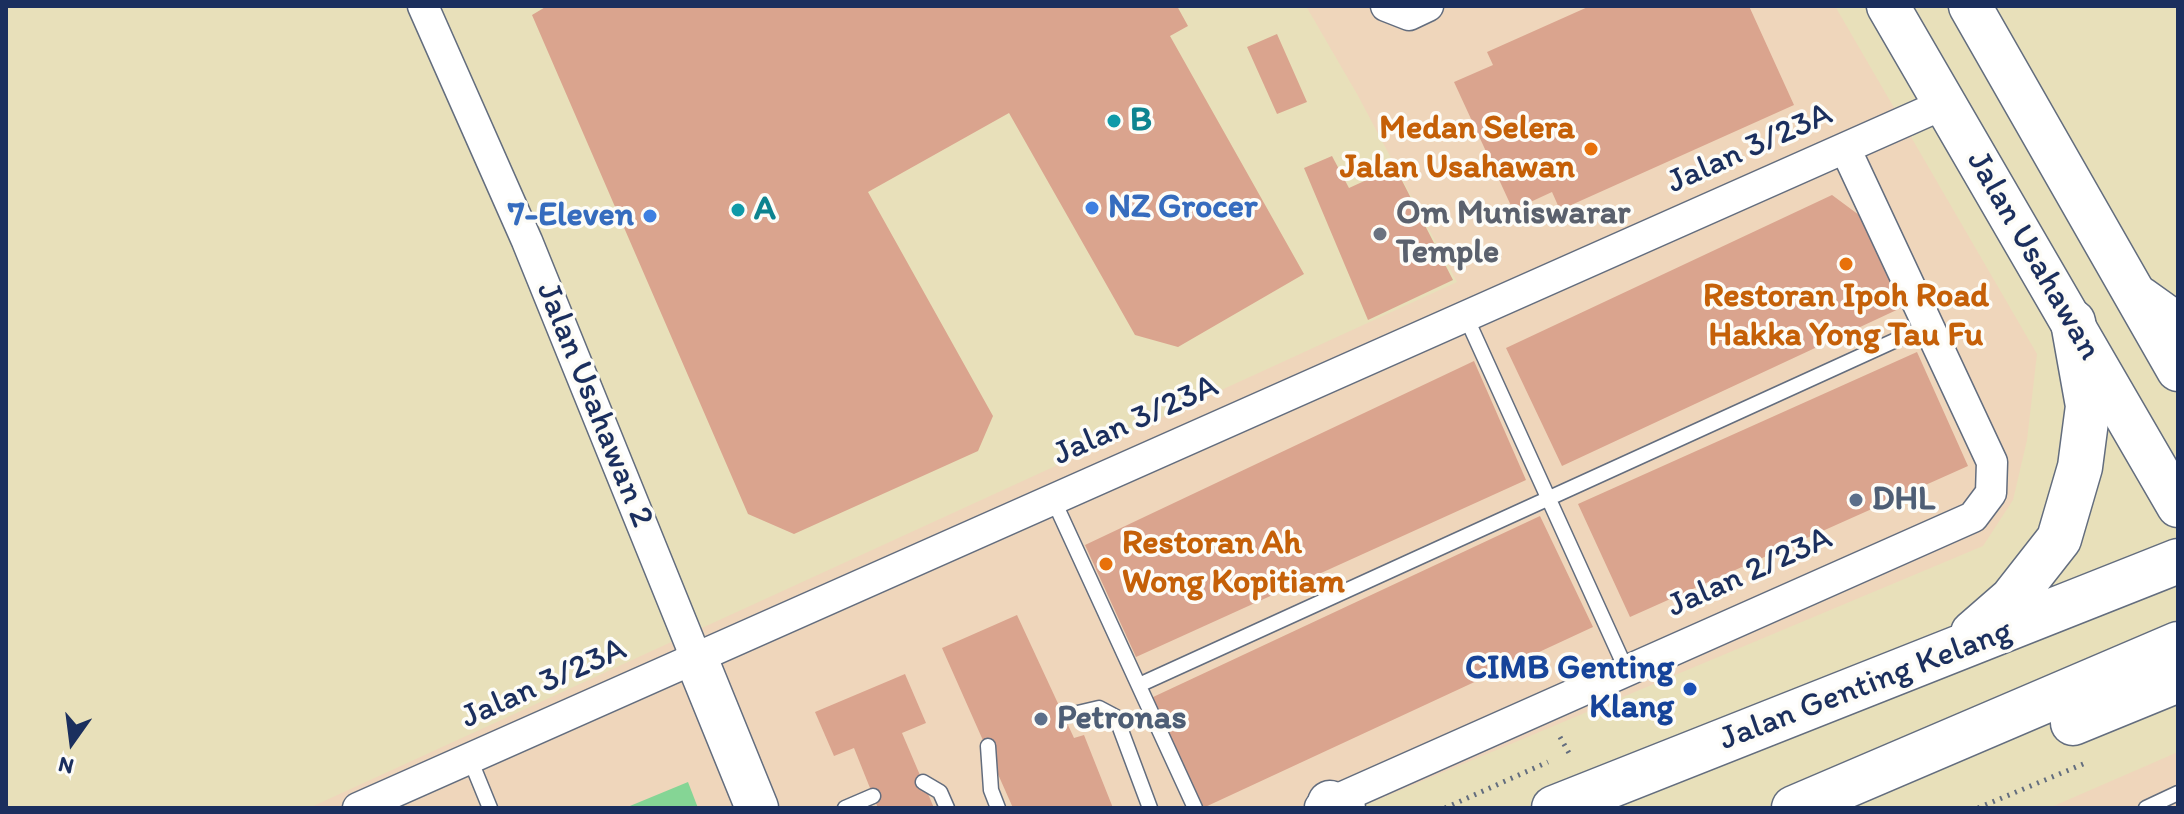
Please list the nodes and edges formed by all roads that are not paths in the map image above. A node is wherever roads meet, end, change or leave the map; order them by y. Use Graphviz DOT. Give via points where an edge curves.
graph roads {
  1 [pos="423,6"];
  2 [pos="1888,6"];
  3 [pos="1970,6"];
  4 [pos="1944,104"];
  5 [pos="1845,148"];
  6 [pos="2140,299"];
  7 [pos="1466,317"];
  8 [pos="2073,322"];
  9 [pos="1929,325"];
  10 [pos="2178,326"];
  11 [pos="2178,370"];
  12 [pos="1053,499"];
  13 [pos="1548,499"];
  14 [pos="2178,506"];
  15 [pos="2178,561"];
  16 [pos="2178,644"];
  17 [pos="1950,653"];
  18 [pos="696,658"];
  19 [pos="1626,669"];
  20 [pos="2178,680"];
  21 [pos="1139,685"];
  22 [pos="1065,716"];
  23 [pos="988,746"];
  24 [pos="470,759"];
  25 [pos="923,782"];
  26 [pos="2178,793"];
  27 [pos="873,796"];
  28 [pos="1330,806"];
  29 [pos="358,808"];
  30 [pos="490,808"];
  31 [pos="757,808"];
  32 [pos="845,808"];
  33 [pos="947,808"];
  34 [pos="998,808"];
  35 [pos="1150,808"];
  36 [pos="1195,808"];
  37 [pos="1554,808"];
  38 [pos="1794,808"];
  39 [pos="1872,808"];
  40 [pos="2146,808"];
  1 -- 18 [label="street, Jalan Usahawan 2" via="527,241"];
  2 -- 4 [label="street, Jalan Usahawan"];
  3 -- 6 [label="street, Jalan Usahawan"];
  4 -- 5 [label="street, Jalan 3/23A"];
  4 -- 8 [label="street, Jalan Usahawan"];
  5 -- 7 [label="street, Jalan 3/23A"];
  5 -- 9 [label="street, Jalan 2/23A"];
  6 -- 10 [label="main road"];
  6 -- 11 [label="street, Jalan Usahawan"];
  7 -- 12 [label="street, Jalan 3/23A"];
  7 -- 13 [label="lane"];
  8 -- 14 [label="street, Jalan Usahawan"];
  8 -- 17 [label="main road" via="2088,406 2080,467 2059,539 2012,599"];
  9 -- 13 [label="lane"];
  9 -- 19 [label="street, Jalan 2/23A" via="1992,462 1991,493 1973,517"];
  12 -- 18 [label="street, Jalan 3/23A"];
  12 -- 21 [label="lane"];
  13 -- 19 [label="lane"];
  13 -- 21 [label="lane"];
  15 -- 17 [label="main road, Jalan Genting Kelang"];
  16 -- 38 [label="main road"];
  17 -- 37 [label="main road, Jalan Genting Kelang"];
  18 -- 24 [label="street, Jalan 3/23A"];
  18 -- 31 [label="street, Jalan Usahawan 2"];
  19 -- 28 [label="street, Jalan 2/23A"];
  20 -- 39 [label="main road"];
  21 -- 36 [label="lane"];
  22 -- 35 [label="lane" via="1099,708 1116,717"];
  23 -- 34 [label="lane" via="991,790"];
  24 -- 29 [label="street, Jalan 3/23A"];
  24 -- 30 [label="lane"];
  25 -- 33 [label="lane" via="940,792"];
  26 -- 40 [label="lane"];
  27 -- 32 [label="lane"];
}
